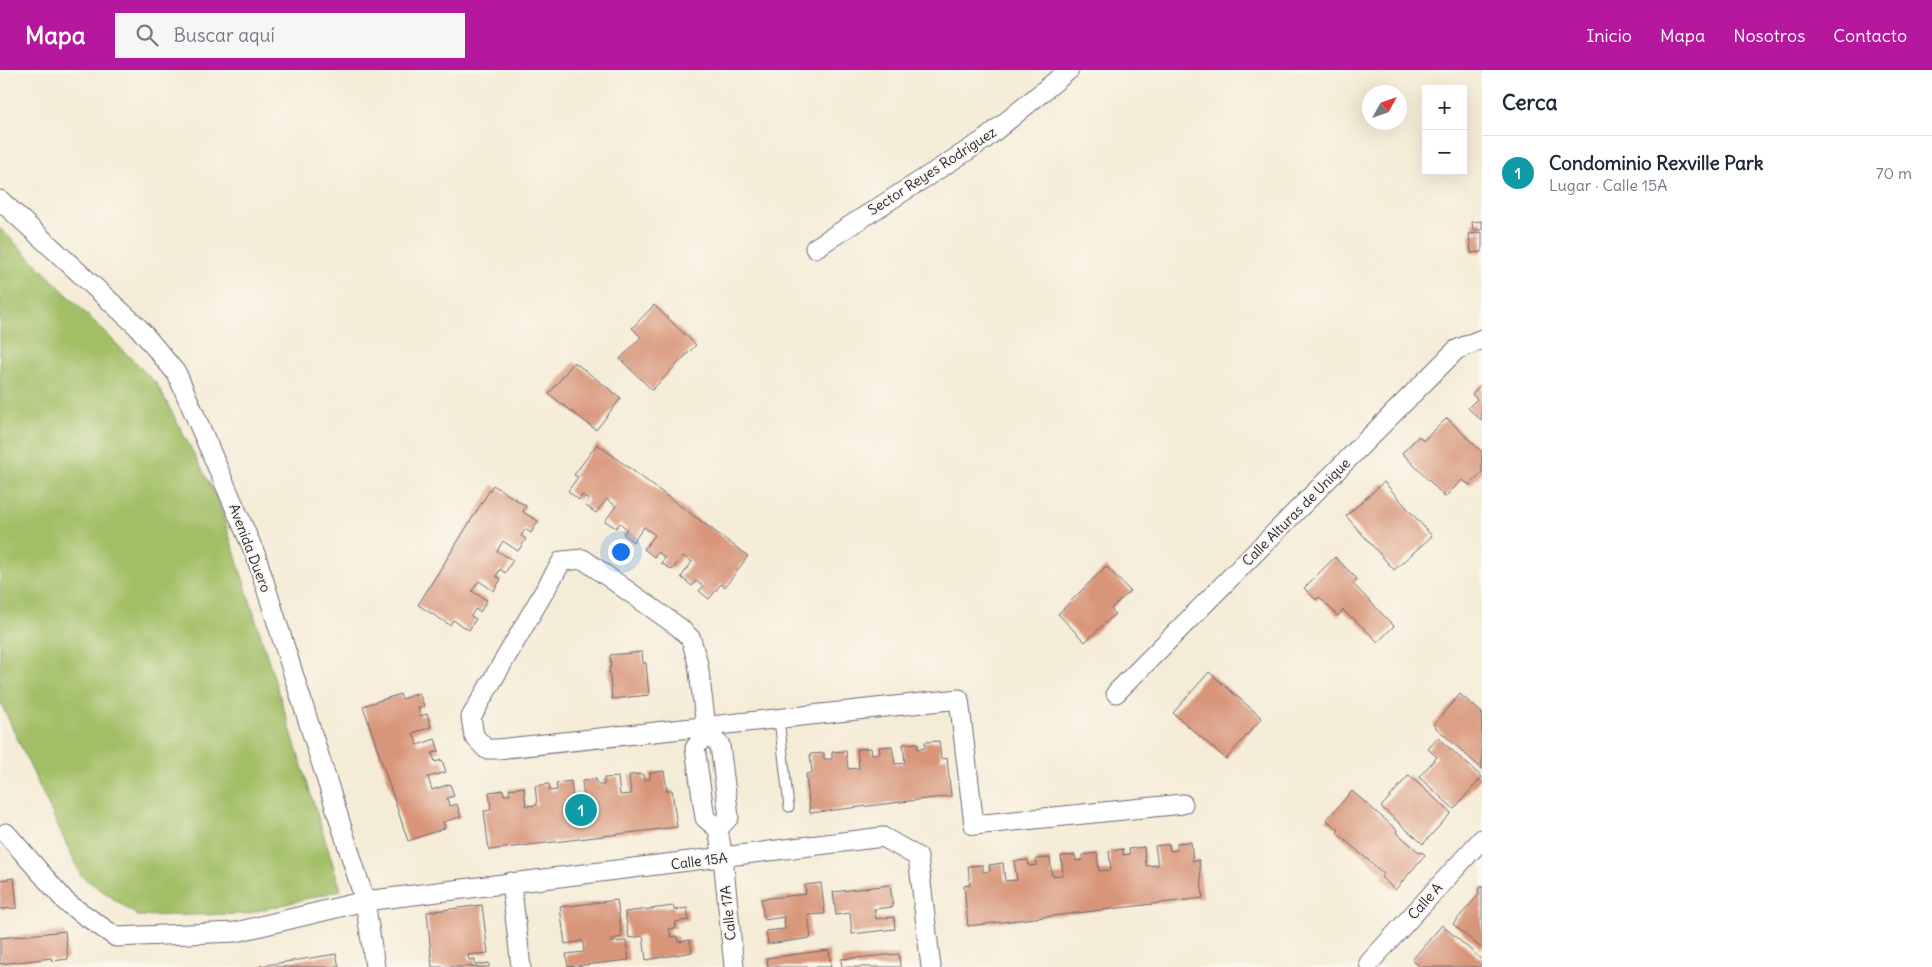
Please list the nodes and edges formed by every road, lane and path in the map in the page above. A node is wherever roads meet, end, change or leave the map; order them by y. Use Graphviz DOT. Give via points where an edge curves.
graph roads {
  1 [pos="1069,70"];
  2 [pos="0,200"];
  3 [pos="815,248"];
  4 [pos="1482,339"];
  5 [pos="1116,693"];
  6 [pos="779,719"];
  7 [pos="706,730"];
  8 [pos="1183,804"];
  9 [pos="789,807"];
  10 [pos="6,833"];
  11 [pos="1482,839"];
  12 [pos="722,858"];
  13 [pos="511,882"];
  14 [pos="365,901"];
  15 [pos="1369,963"];
  16 [pos="375,967"];
  17 [pos="521,967"];
  18 [pos="734,967"];
  19 [pos="932,967"];
  1 -- 3 [label="street, Sector Reyes Rodríguez" via="984,140"];
  2 -- 14 [label="street, Avenida Duero" via="138,327 177,374 256,556"];
  4 -- 5 [label="street, Calle Alturas de Unique" via="1456,350"];
  6 -- 7 [label="street"];
  6 -- 8 [label="street" via="959,699 974,825"];
  6 -- 9 [label="lane"];
  7 -- 7 [label="street" via="698,664 691,638 583,559 562,562 471,717 474,736 486,749"];
  7 -- 12 [label="street, Calle 17A" via="720,745 729,817 718,829"];
  10 -- 14 [label="street, Calle 15A" via="67,903 116,937 236,932"];
  11 -- 15 [label="street, Calle A"];
  12 -- 13 [label="street, Calle 15A"];
  12 -- 18 [label="street, Calle 17A"];
  12 -- 19 [label="street, Calle 15A" via="883,837 918,856"];
  13 -- 14 [label="street, Calle 15A"];
  13 -- 17 [label="street"];
  14 -- 16 [label="street, Avenida Duero"];
}
